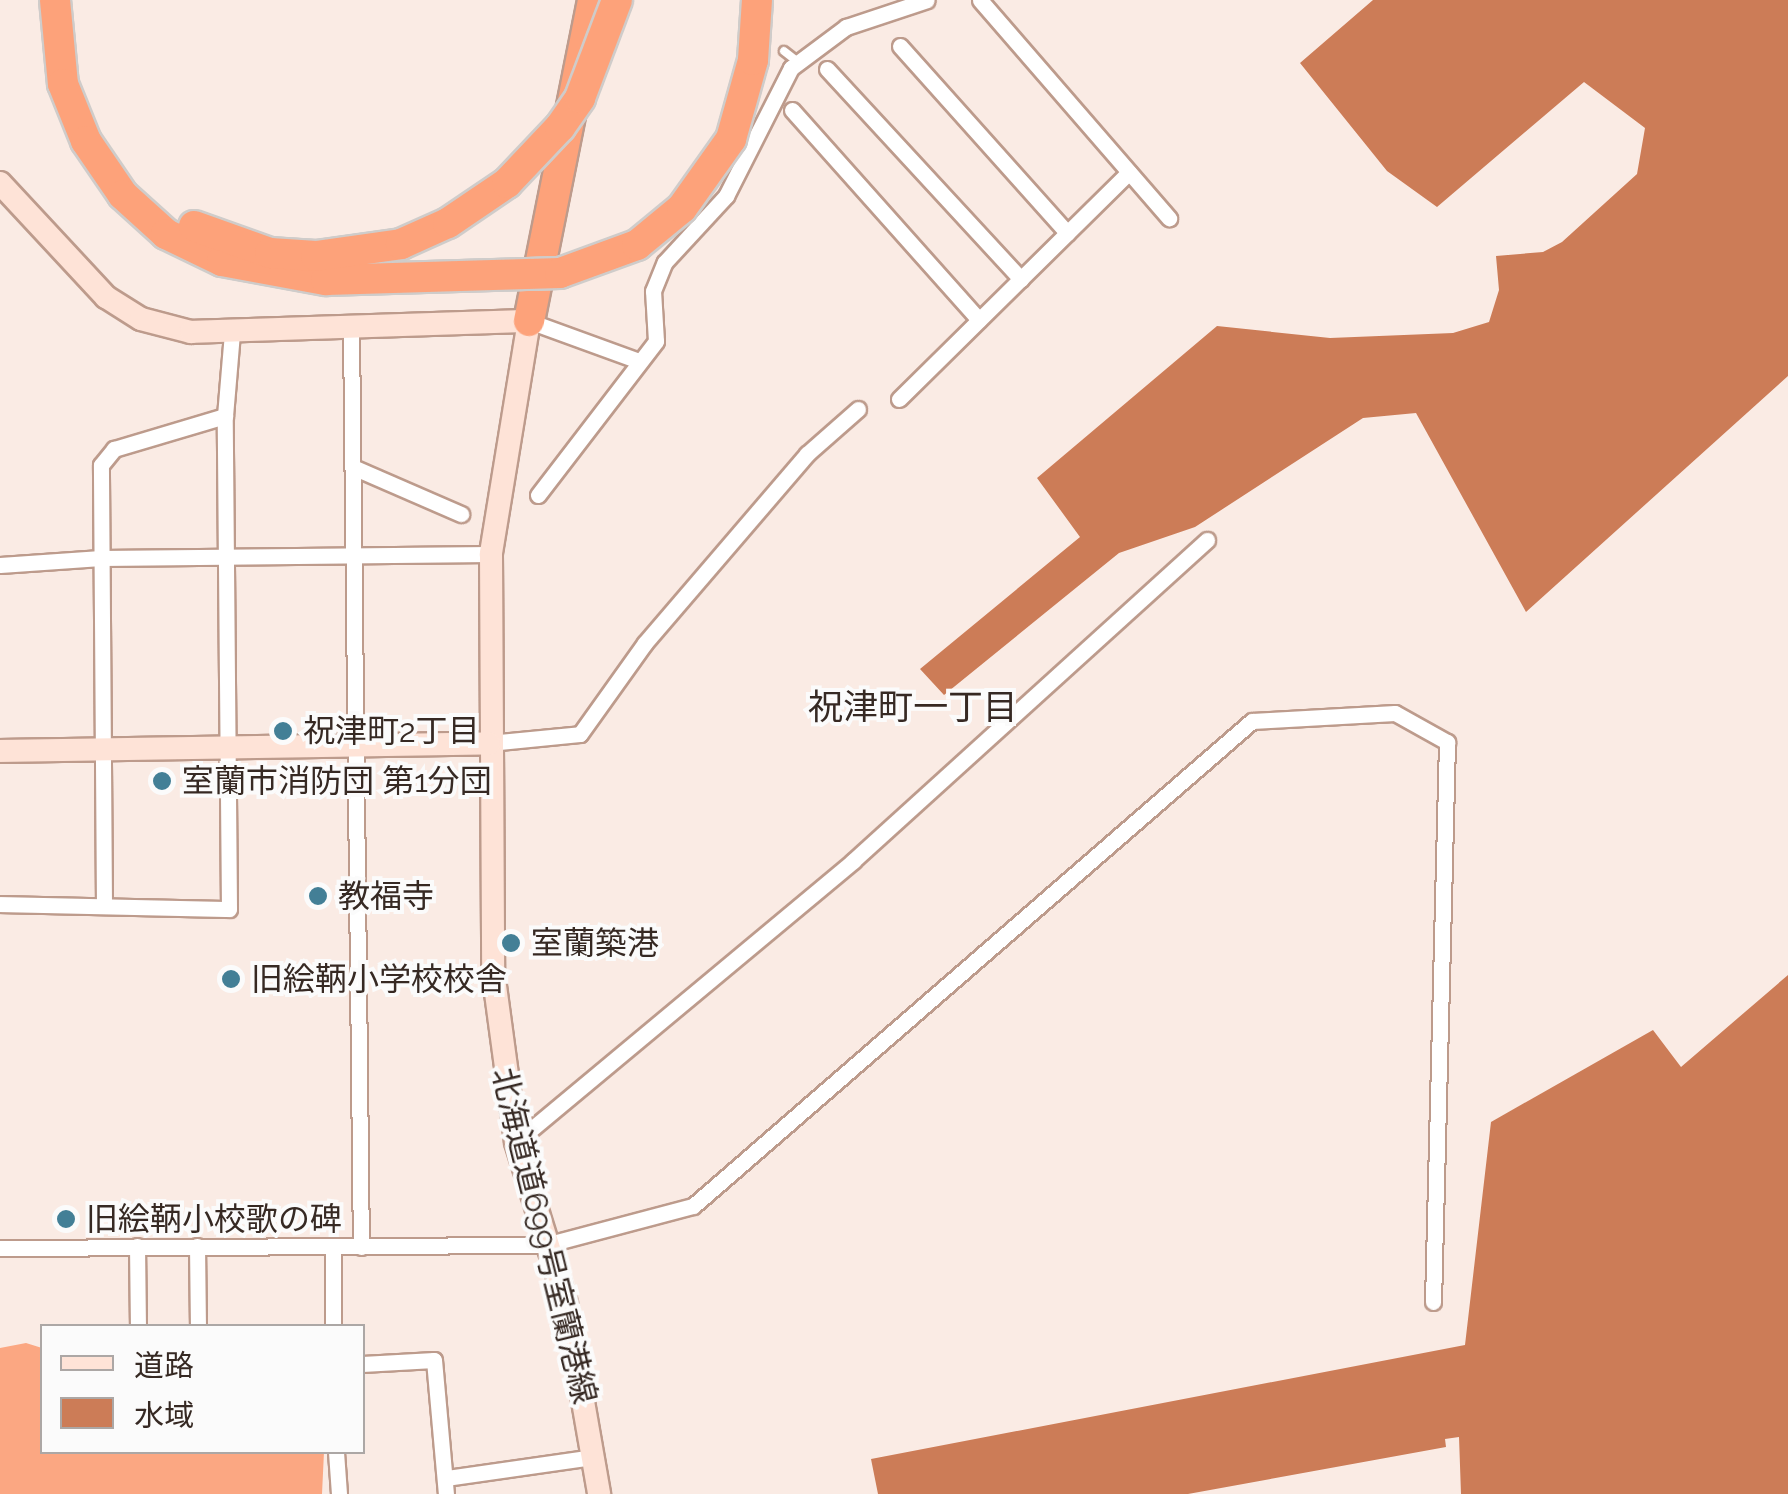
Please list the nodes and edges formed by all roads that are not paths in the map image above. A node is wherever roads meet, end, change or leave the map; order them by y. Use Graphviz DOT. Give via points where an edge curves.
graph roads {
  1 [pos="56,0"];
  2 [pos="75,0"];
  3 [pos="572,0"];
  4 [pos="593,0"];
  5 [pos="617,0"];
  6 [pos="757,0"];
  7 [pos="927,0"];
  8 [pos="980,0"];
  9 [pos="900,46"];
  10 [pos="827,69"];
  11 [pos="792,110"];
  12 [pos="1129,172"];
  13 [pos="0,184"];
  14 [pos="1169,218"];
  15 [pos="1067,234"];
  16 [pos="1021,279"];
  17 [pos="979,320"];
  18 [pos="528,321"];
  19 [pos="351,329"];
  20 [pos="232,332"];
  21 [pos="639,361"];
  22 [pos="900,399"];
  23 [pos="858,409"];
  24 [pos="225,416"];
  25 [pos="354,467"];
  26 [pos="538,495"];
  27 [pos="461,514"];
  28 [pos="1207,540"];
  29 [pos="355,553"];
  30 [pos="491,554"];
  31 [pos="228,556"];
  32 [pos="101,558"];
  33 [pos="0,566"];
  34 [pos="489,743"];
  35 [pos="355,746"];
  36 [pos="231,748"];
  37 [pos="0,751"];
  38 [pos="103,751"];
  39 [pos="0,904"];
  40 [pos="104,905"];
  41 [pos="516,1142"];
  42 [pos="545,1245"];
  43 [pos="138,1246"];
  44 [pos="197,1246"];
  45 [pos="334,1246"];
  46 [pos="361,1247"];
  47 [pos="0,1248"];
  48 [pos="1433,1302"];
  49 [pos="138,1324"];
  50 [pos="198,1324"];
  51 [pos="332,1324"];
  52 [pos="365,1364"];
  53 [pos="336,1454"];
  54 [pos="594,1457"];
  55 [pos="446,1486"];
  56 [pos="339,1494"];
  57 [pos="600,1494"];
  1 -- 6 [label="highway, bridge" via="63,84 86,141 123,195 166,234 222,262 275,275 403,280 560,274 637,245 660,227 708,178 731,139 753,60"];
  2 -- 5 [label="highway, bridge" via="88,96 105,134 162,207 223,240 316,256 401,244 507,183 580,98"];
  3 -- 18 [label="highway"];
  4 -- 18 [label="highway"];
  7 -- 21 [label="street" via="846,27 791,56 726,196 665,262 653,291 656,341"];
  8 -- 12 [label="street"];
  9 -- 15 [label="street"];
  10 -- 16 [label="street"];
  11 -- 17 [label="street"];
  12 -- 14 [label="street"];
  12 -- 15 [label="street"];
  13 -- 20 [label="main road" via="106,297 141,318 191,332"];
  15 -- 16 [label="street"];
  16 -- 17 [label="street"];
  17 -- 22 [label="street"];
  18 -- 19 [label="main road"];
  18 -- 21 [label="street"];
  18 -- 30 [label="main road, 北海道道699号室蘭港線"];
  19 -- 20 [label="main road"];
  19 -- 25 [label="street"];
  20 -- 24 [label="street"];
  21 -- 26 [label="street"];
  23 -- 34 [label="street" via="794,468 645,644 580,734"];
  24 -- 31 [label="street"];
  24 -- 32 [label="street" via="114,449 101,464"];
  25 -- 27 [label="street"];
  25 -- 29 [label="street"];
  28 -- 41 [label="street" via="852,861"];
  29 -- 30 [label="street"];
  29 -- 31 [label="street"];
  29 -- 35 [label="street"];
  30 -- 34 [label="main road, 北海道道699号室蘭港線"];
  31 -- 32 [label="street"];
  31 -- 36 [label="street"];
  32 -- 33 [label="street"];
  32 -- 38 [label="street"];
  34 -- 35 [label="main road"];
  34 -- 41 [label="main road, 北海道道699号室蘭港線" via="493,971"];
  35 -- 36 [label="main road"];
  35 -- 46 [label="street"];
  36 -- 38 [label="main road"];
  36 -- 40 [label="street" via="229,909"];
  37 -- 38 [label="main road"];
  38 -- 40 [label="street"];
  39 -- 40 [label="street"];
  41 -- 42 [label="main road, 北海道道699号室蘭港線"];
  42 -- 46 [label="street"];
  42 -- 48 [label="street" via="693,1206 1252,721 1395,713 1447,742"];
  42 -- 54 [label="main road, 北海道道699号室蘭港線" via="583,1373"];
  43 -- 44 [label="street"];
  43 -- 47 [label="street"];
  43 -- 49 [label="street"];
  44 -- 45 [label="street"];
  44 -- 50 [label="street"];
  45 -- 46 [label="street"];
  45 -- 51 [label="street"];
  52 -- 55 [label="street" via="434,1360"];
  53 -- 56 [label="street"];
  54 -- 55 [label="street"];
  54 -- 57 [label="main road, 北海道道699号室蘭港線"];
}
